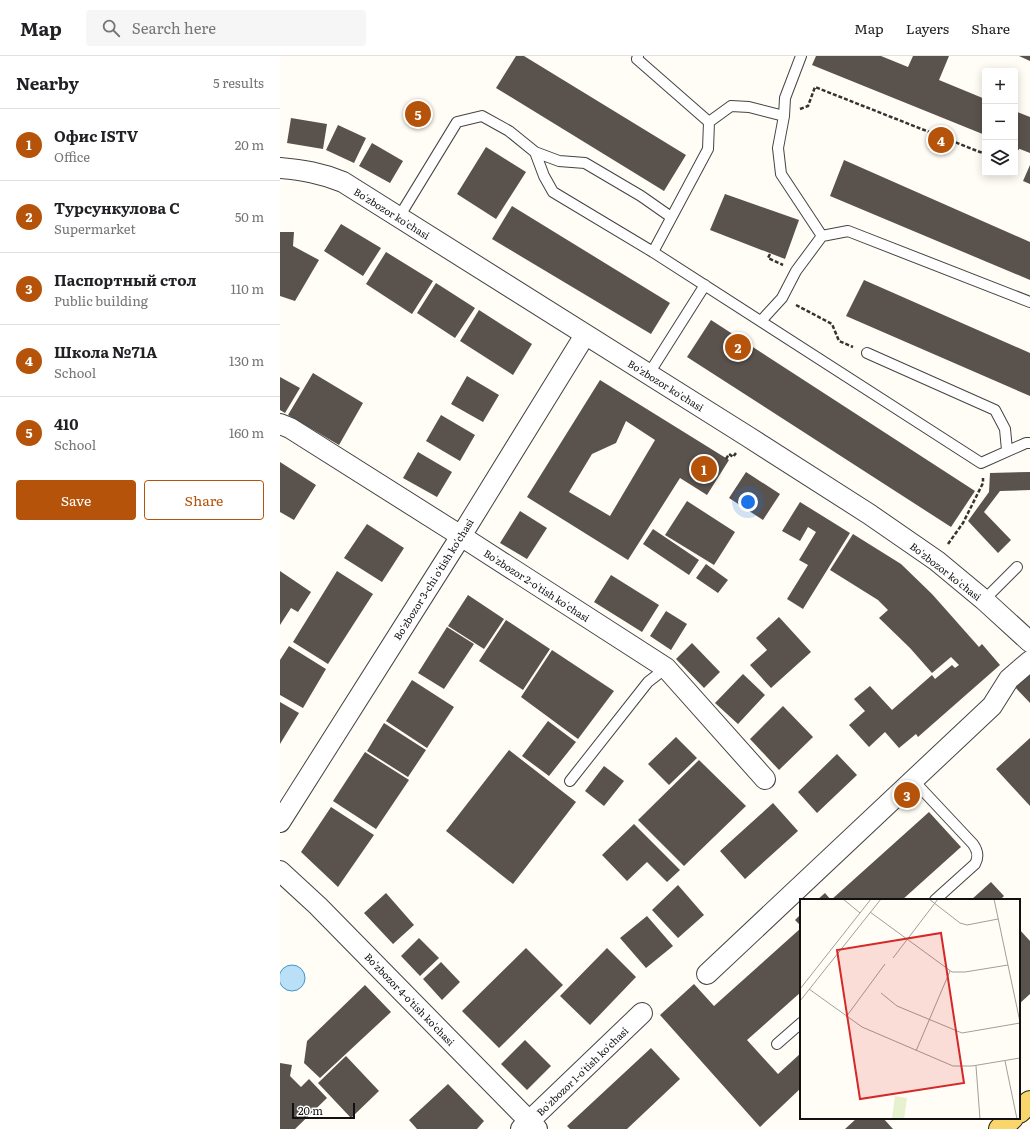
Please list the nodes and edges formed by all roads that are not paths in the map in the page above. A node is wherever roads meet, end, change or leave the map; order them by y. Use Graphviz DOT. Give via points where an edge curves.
graph roads {
  1 [pos="802,56"];
  2 [pos="637,57"];
  3 [pos="784,116"];
  4 [pos="709,122"];
  5 [pos="535,152"];
  6 [pos="280,168"];
  7 [pos="399,217"];
  8 [pos="672,217"];
  9 [pos="822,236"];
  10 [pos="653,252"];
  11 [pos="706,285"];
  12 [pos="1030,302"];
  13 [pos="761,321"];
  14 [pos="586,335"];
  15 [pos="867,353"];
  16 [pos="648,375"];
  17 [pos="280,424"];
  18 [pos="1030,443"];
  19 [pos="1007,450"];
  20 [pos="461,536"];
  21 [pos="1017,567"];
  22 [pos="984,600"];
  23 [pos="1030,642"];
  24 [pos="1030,661"];
  25 [pos="666,668"];
  26 [pos="765,779"];
  27 [pos="914,780"];
  28 [pos="570,781"];
  29 [pos="280,822"];
  30 [pos="280,871"];
  31 [pos="937,899"];
  32 [pos="707,974"];
  33 [pos="642,1013"];
  34 [pos="800,1024"];
  35 [pos="777,1044"];
  36 [pos="1030,1102"];
  37 [pos="1020,1111"];
  38 [pos="1011,1119"];
  39 [pos="529,1126"];
  40 [pos="1000,1129"];
  1 -- 3 [label="lane" via="785,98"];
  2 -- 4 [label="lane"];
  3 -- 4 [label="lane" via="749,107 731,106"];
  3 -- 9 [label="lane" via="778,148 781,174"];
  4 -- 8 [label="lane" via="708,149"];
  5 -- 7 [label="lane" via="508,131 482,116 457,122"];
  5 -- 8 [label="lane" via="559,161 585,163"];
  5 -- 10 [label="lane" via="553,192"];
  6 -- 7 [label="street, Bo'zbozor ko'chasi" via="327,175 343,182"];
  7 -- 14 [label="street, Bo'zbozor ko'chasi"];
  8 -- 10 [label="lane"];
  9 -- 12 [label="lane" via="848,231"];
  9 -- 13 [label="lane" via="796,271 782,298"];
  10 -- 11 [label="lane"];
  11 -- 13 [label="lane"];
  11 -- 16 [label="lane"];
  13 -- 19 [label="lane" via="981,464"];
  14 -- 16 [label="street, Bo'zbozor ko'chasi"];
  14 -- 20 [label="street, Bo'zbozor 3-chi o'tish ko'chasi"];
  15 -- 19 [label="lane" via="995,410 1006,429"];
  16 -- 22 [label="street, Bo'zbozor ko'chasi" via="863,510 937,561"];
  17 -- 20 [label="street, Bo'zbozor 2-o'tish ko'chasi"];
  18 -- 19 [label="lane" via="1026,442"];
  20 -- 25 [label="street, Bo'zbozor 2-o'tish ko'chasi"];
  20 -- 29 [label="street, Bo'zbozor 3-chi o'tish ko'chasi"];
  21 -- 22 [label="lane"];
  22 -- 23 [label="street, Bo'zbozor ko'chasi"];
  24 -- 27 [label="street" via="1009,679 992,706"];
  25 -- 26 [label="street, Bo'zbozor 2-o'tish ko'chasi"];
  25 -- 28 [label="lane" via="648,682"];
  27 -- 31 [label="lane" via="973,844 977,854 975,864"];
  27 -- 32 [label="street"];
  30 -- 39 [label="street, Bo'zbozor 4-o'tish ko'chasi" via="324,911"];
  33 -- 39 [label="street, Bo'zbozor 1-o'tish ko'chasi"];
  34 -- 35 [label="lane"];
  36 -- 37 [label="main road"];
  38 -- 40 [label="main road"];
}
